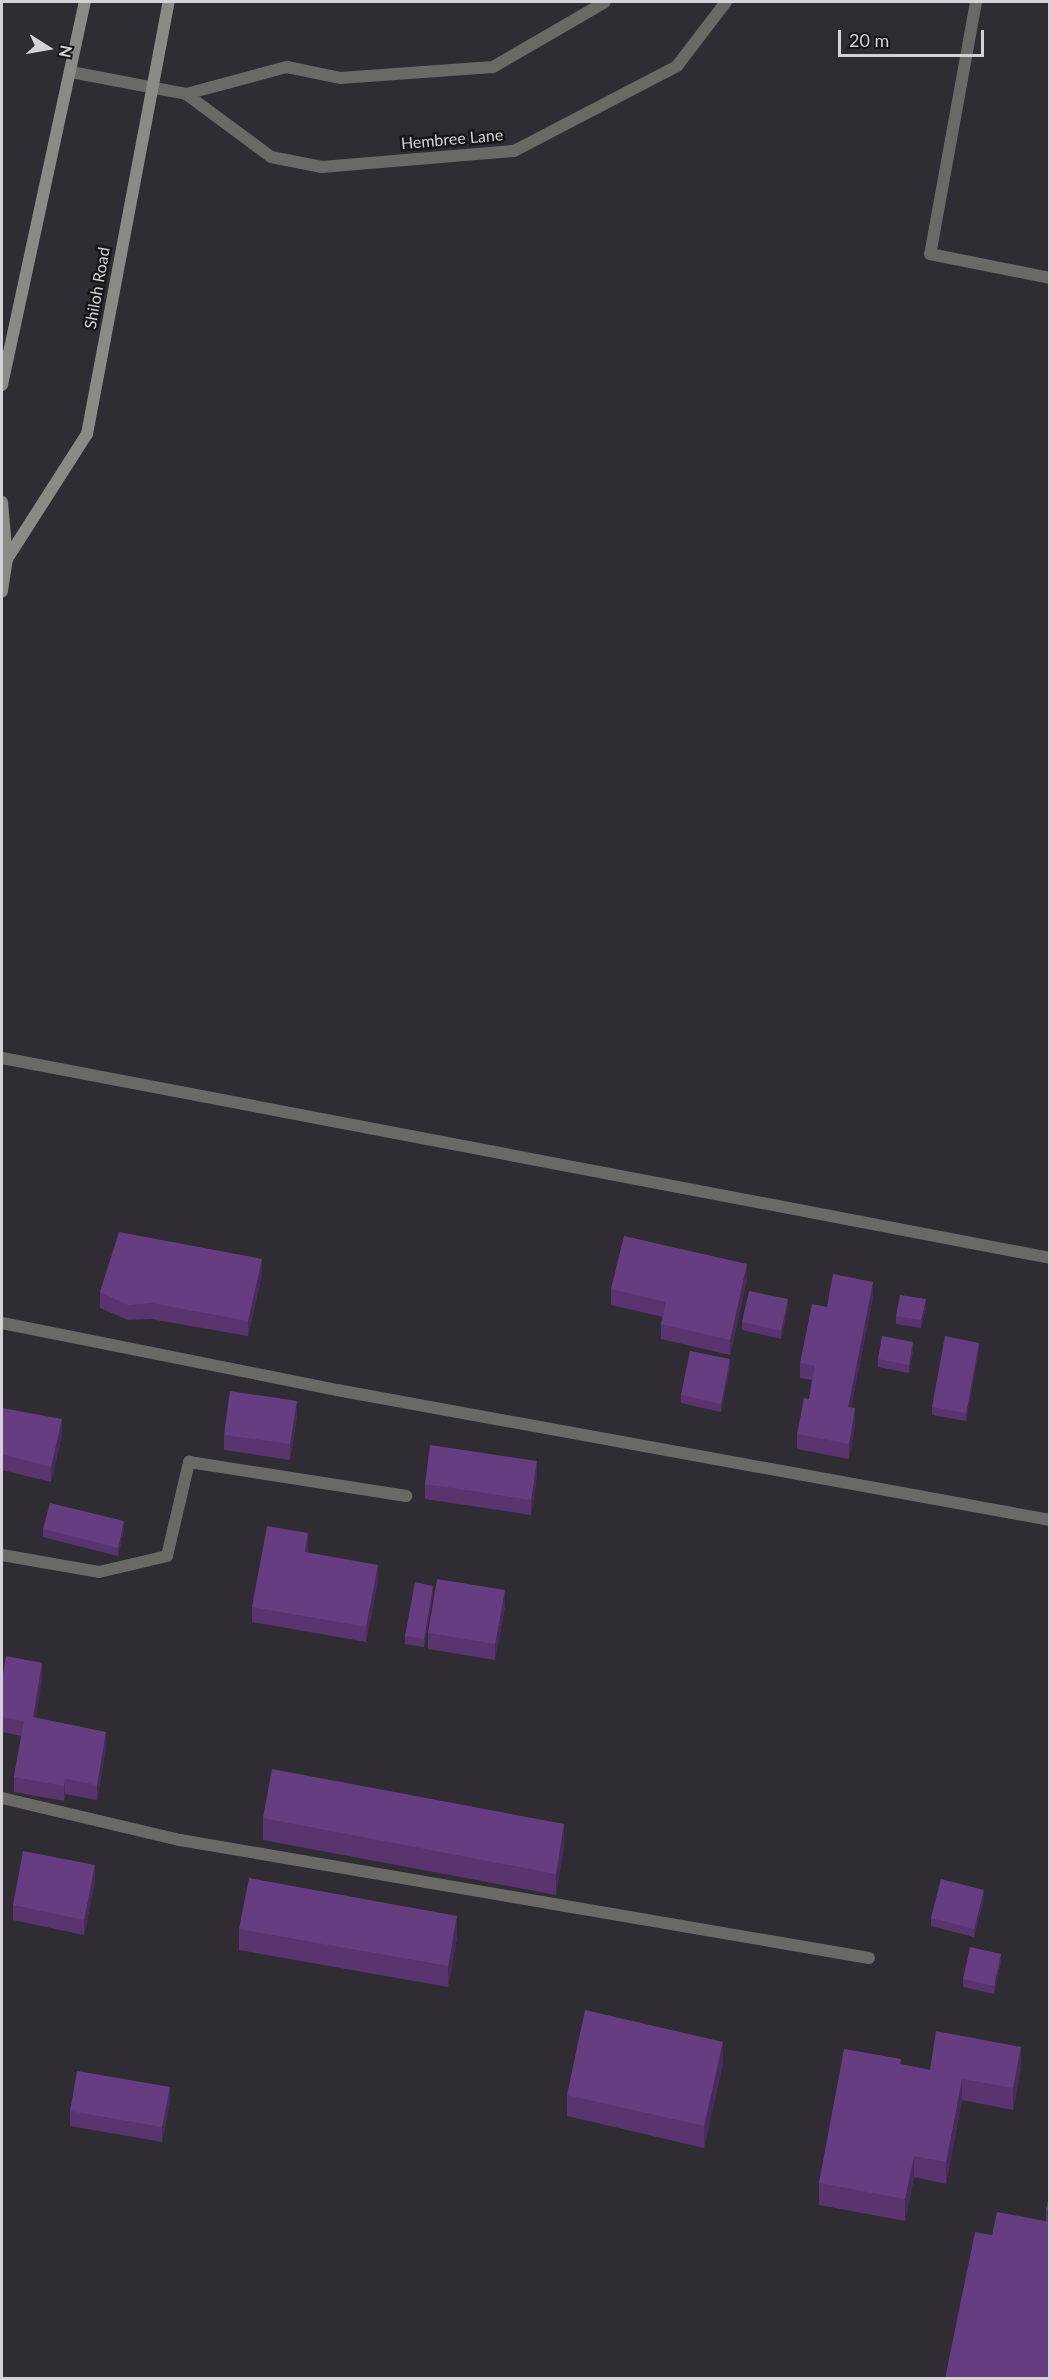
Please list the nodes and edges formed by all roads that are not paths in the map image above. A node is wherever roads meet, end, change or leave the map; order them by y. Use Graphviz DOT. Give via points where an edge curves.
graph roads {
  1 [pos="85,2"];
  2 [pos="169,2"];
  3 [pos="605,2"];
  4 [pos="726,2"];
  5 [pos="976,2"];
  6 [pos="70,72"];
  7 [pos="151,88"];
  8 [pos="186,94"];
  9 [pos="1050,278"];
  10 [pos="2,385"];
  11 [pos="2,502"];
  12 [pos="7,559"];
  13 [pos="2,592"];
  14 [pos="2,1058"];
  15 [pos="1050,1258"];
  16 [pos="2,1323"];
  17 [pos="406,1496"];
  18 [pos="1050,1520"];
  19 [pos="2,1556"];
  20 [pos="2,1798"];
  21 [pos="869,1958"];
  1 -- 6 [label="main road"];
  2 -- 7 [label="main road, Shiloh Road"];
  3 -- 8 [label="street, Hembree Lane" via="492,67 340,78 287,67"];
  4 -- 8 [label="street, Hembree Lane" via="677,66 514,151 322,167 271,157"];
  5 -- 9 [label="street" via="930,254"];
  6 -- 7 [label="street, Hembree Lane"];
  6 -- 10 [label="main road"];
  7 -- 8 [label="street, Hembree Lane"];
  7 -- 12 [label="main road, Shiloh Road" via="87,434"];
  11 -- 12 [label="main road, Shiloh Road"];
  12 -- 13 [label="main road, Shiloh Road"];
  14 -- 15 [label="street"];
  16 -- 18 [label="street" via="337,1390"];
  17 -- 19 [label="street" via="189,1462 167,1556 99,1572"];
  20 -- 21 [label="street" via="180,1840"];
}
